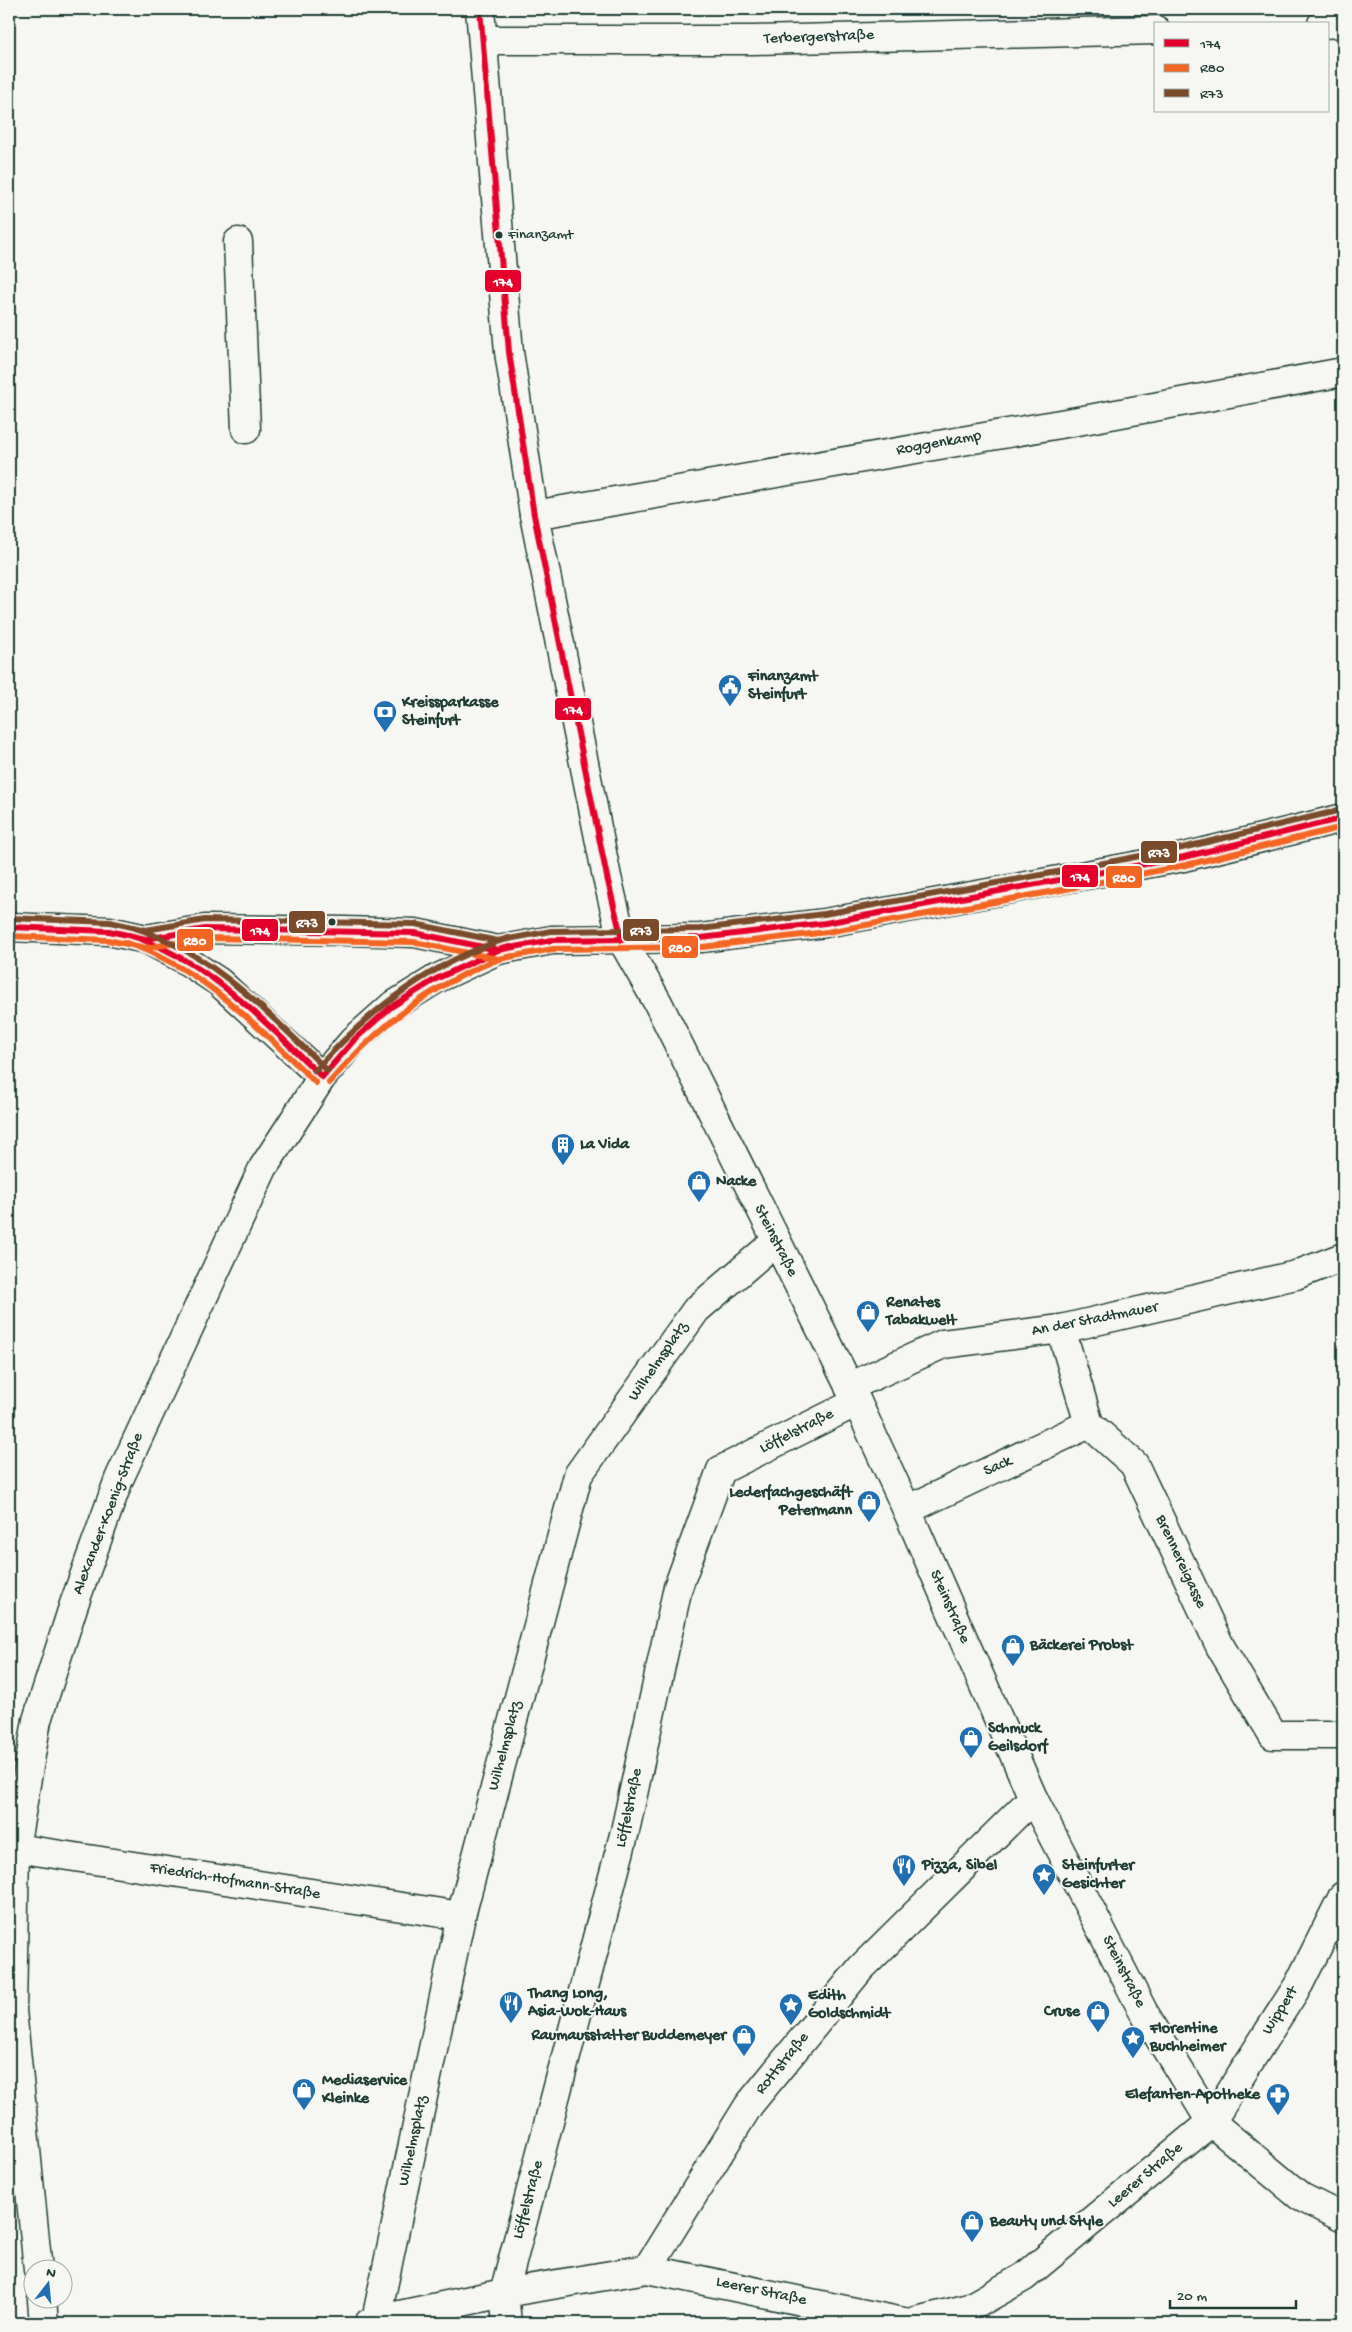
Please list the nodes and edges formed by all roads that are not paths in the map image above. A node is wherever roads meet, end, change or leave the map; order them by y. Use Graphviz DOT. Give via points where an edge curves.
graph roads {
  1 [pos="480,9"];
  2 [pos="1343,23"];
  3 [pos="1330,24"];
  4 [pos="1154,30"];
  5 [pos="483,40"];
  6 [pos="238,242"];
  7 [pos="1343,372"];
  8 [pos="246,429"];
  9 [pos="534,514"];
  10 [pos="1343,818"];
  11 [pos="9,927"];
  12 [pos="146,939"];
  13 [pos="622,940"];
  14 [pos="498,950"];
  15 [pos="322,1076"];
  16 [pos="776,1242"];
  17 [pos="1343,1257"];
  18 [pos="1061,1329"];
  19 [pos="853,1395"];
  20 [pos="1089,1424"];
  21 [pos="907,1510"];
  22 [pos="1343,1735"];
  23 [pos="1033,1798"];
  24 [pos="12,1848"];
  25 [pos="1343,1896"];
  26 [pos="461,1916"];
  27 [pos="1211,2122"];
  28 [pos="1343,2218"];
  29 [pos="37,2260"];
  30 [pos="647,2269"];
  31 [pos="504,2293"];
  32 [pos="43,2310"];
  33 [pos="372,2321"];
  34 [pos="44,2323"];
  35 [pos="507,2323"];
  1 -- 5 [label="street, Steinstraße"];
  2 -- 3 [label="street"];
  4 -- 5 [label="street, Terbergerstraße" via="754,40"];
  5 -- 9 [label="street, Steinstraße" via="509,352"];
  6 -- 8 [label="street"];
  7 -- 9 [label="street, Roggenkamp"];
  9 -- 13 [label="street, Steinstraße"];
  10 -- 13 [label="street, Alexander-Koenig-Straße" via="1184,857 825,923 700,938"];
  11 -- 12 [label="street" via="109,931"];
  12 -- 14 [label="street" via="205,929 415,933"];
  12 -- 15 [label="street" via="219,982"];
  13 -- 14 [label="street, Alexander-Koenig-Straße" via="552,940"];
  13 -- 16 [label="street, Steinstraße" via="658,1003"];
  14 -- 15 [label="street, Alexander-Koenig-Straße" via="436,979 392,1007 354,1040"];
  15 -- 24 [label="street, Alexander-Koenig-Straße" via="263,1168 119,1479 37,1720"];
  16 -- 19 [label="street, Steinstraße"];
  16 -- 26 [label="street, Wilhelmsplatz" via="696,1310 578,1475"];
  17 -- 18 [label="street, An der Stadtmauer" via="1296,1275"];
  18 -- 19 [label="street, An der Stadtmauer" via="943,1344"];
  18 -- 20 [label="street"];
  19 -- 21 [label="street, Steinstraße"];
  19 -- 31 [label="street, Löffelstraße" via="721,1470 678,1587 625,1831"];
  20 -- 21 [label="street, Sack"];
  20 -- 22 [label="street, Brennereigasse" via="1134,1464 1220,1646 1273,1736"];
  21 -- 23 [label="street, Steinstraße"];
  23 -- 27 [label="street, Steinstraße" via="1143,2011"];
  23 -- 30 [label="street, Rottstraße" via="855,1975 749,2105"];
  24 -- 26 [label="street, Friedrich-Hofmann-Straße"];
  24 -- 29 [label="street, Alexander-Koenig-Straße" via="12,2010"];
  25 -- 27 [label="street, Wippert" via="1299,1984"];
  26 -- 33 [label="street, Wilhelmsplatz"];
  27 -- 28 [label="street, Steinstraße" via="1302,2197"];
  27 -- 30 [label="street, Leerer Straße" via="1024,2277 969,2308 908,2323"];
  30 -- 31 [label="street, Leerer Straße"];
  31 -- 33 [label="street, Leerer Straße"];
  31 -- 35 [label="street"];
  32 -- 34 [label="street"];
}
